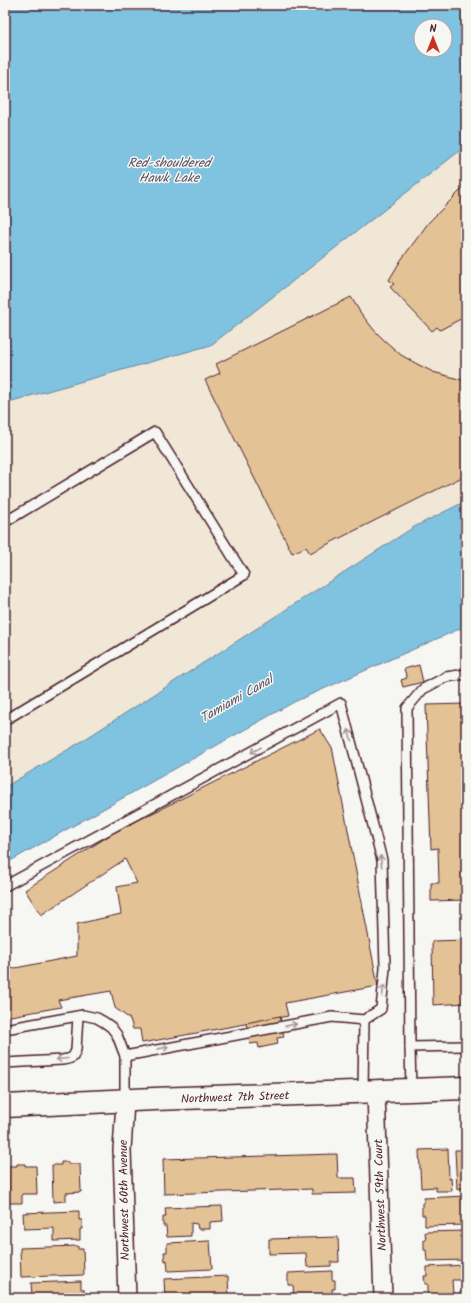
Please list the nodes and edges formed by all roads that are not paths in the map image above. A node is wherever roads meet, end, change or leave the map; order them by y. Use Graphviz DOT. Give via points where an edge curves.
graph roads {
  1 [pos="5,522"];
  2 [pos="466,674"];
  3 [pos="5,720"];
  4 [pos="5,886"];
  5 [pos="78,1016"];
  6 [pos="364,1020"];
  7 [pos="5,1029"];
  8 [pos="466,1046"];
  9 [pos="410,1047"];
  10 [pos="125,1056"];
  11 [pos="5,1063"];
  12 [pos="466,1088"];
  13 [pos="411,1090"];
  14 [pos="370,1092"];
  15 [pos="125,1102"];
  16 [pos="5,1106"];
  17 [pos="127,1298"];
  18 [pos="383,1298"];
  1 -- 3 [label="lane" via="155,432 244,575"];
  2 -- 9 [label="lane" via="446,678 423,689 407,708"];
  6 -- 4 [label="lane, one-way" via="381,1009 385,968 382,860 342,703"];
  5 -- 7 [label="lane"];
  5 -- 10 [label="lane" via="97,1018 111,1027"];
  5 -- 11 [label="lane, one-way" via="76,1050 73,1056 62,1060"];
  10 -- 6 [label="lane, one-way" via="332,1017"];
  6 -- 14 [label="lane"];
  8 -- 9 [label="lane"];
  9 -- 13 [label="lane"];
  10 -- 15 [label="lane"];
  12 -- 13 [label="main road, Northwest 7th Street"];
  13 -- 14 [label="main road, Northwest 7th Street"];
  14 -- 15 [label="main road, Northwest 7th Street"];
  14 -- 18 [label="street, Northwest 59th Court"];
  15 -- 16 [label="main road, Northwest 7th Street"];
  15 -- 17 [label="street, Northwest 60th Avenue" via="122,1150"];
}
